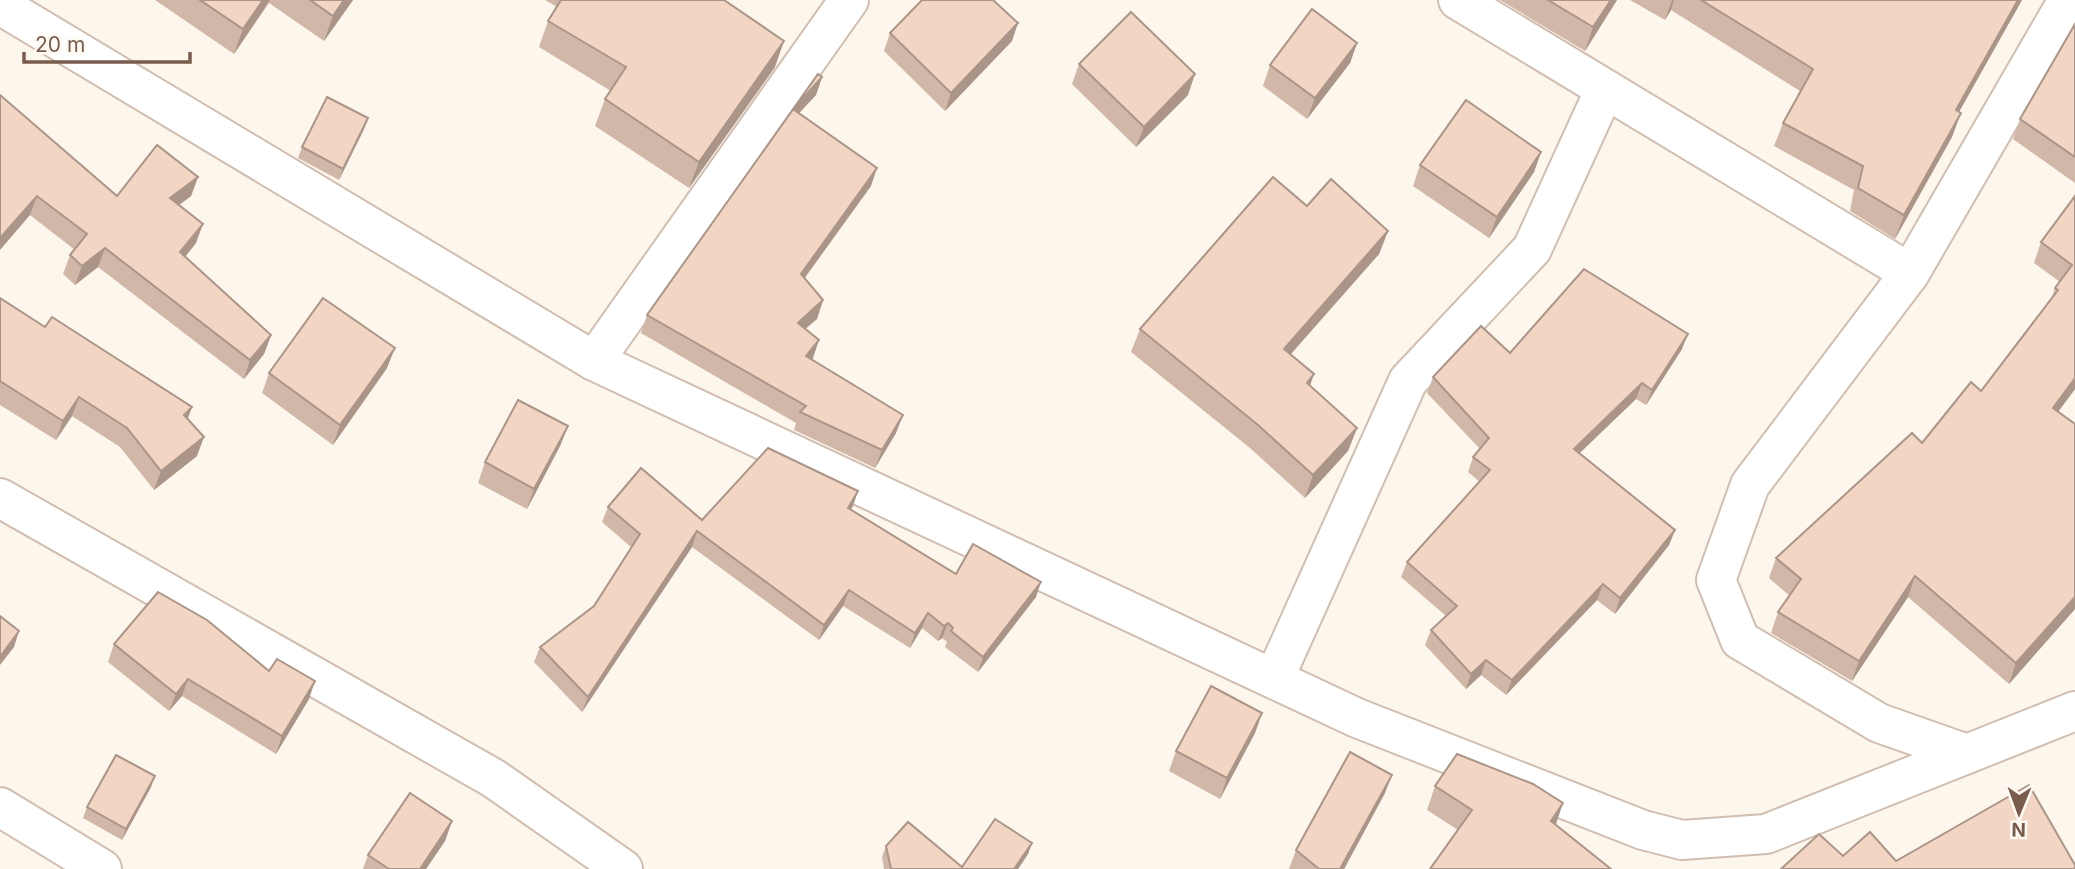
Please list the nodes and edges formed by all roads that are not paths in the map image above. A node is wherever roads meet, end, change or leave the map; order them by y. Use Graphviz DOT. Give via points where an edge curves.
graph roads {
  1 [pos="849,0"];
  2 [pos="1458,0"];
  3 [pos="2068,0"];
  4 [pos="1,3"];
  5 [pos="1605,89"];
  6 [pos="1910,273"];
  7 [pos="594,361"];
  8 [pos="0,498"];
  9 [pos="1274,679"];
  10 [pos="2075,711"];
  11 [pos="1967,754"];
  12 [pos="0,807"];
  13 [pos="102,869"];
  14 [pos="623,869"];
  1 -- 7 [label="street"];
  2 -- 5 [label="street"];
  3 -- 6 [label="street"];
  4 -- 7 [label="street"];
  5 -- 6 [label="street"];
  5 -- 9 [label="street" via="1532,249 1408,381"];
  6 -- 11 [label="street" via="1750,485 1716,580 1740,640 1879,723"];
  7 -- 9 [label="street"];
  8 -- 14 [label="street" via="493,778"];
  9 -- 11 [label="street" via="1357,718 1643,830 1682,840 1766,834"];
  10 -- 11 [label="street"];
  12 -- 13 [label="street"];
}
